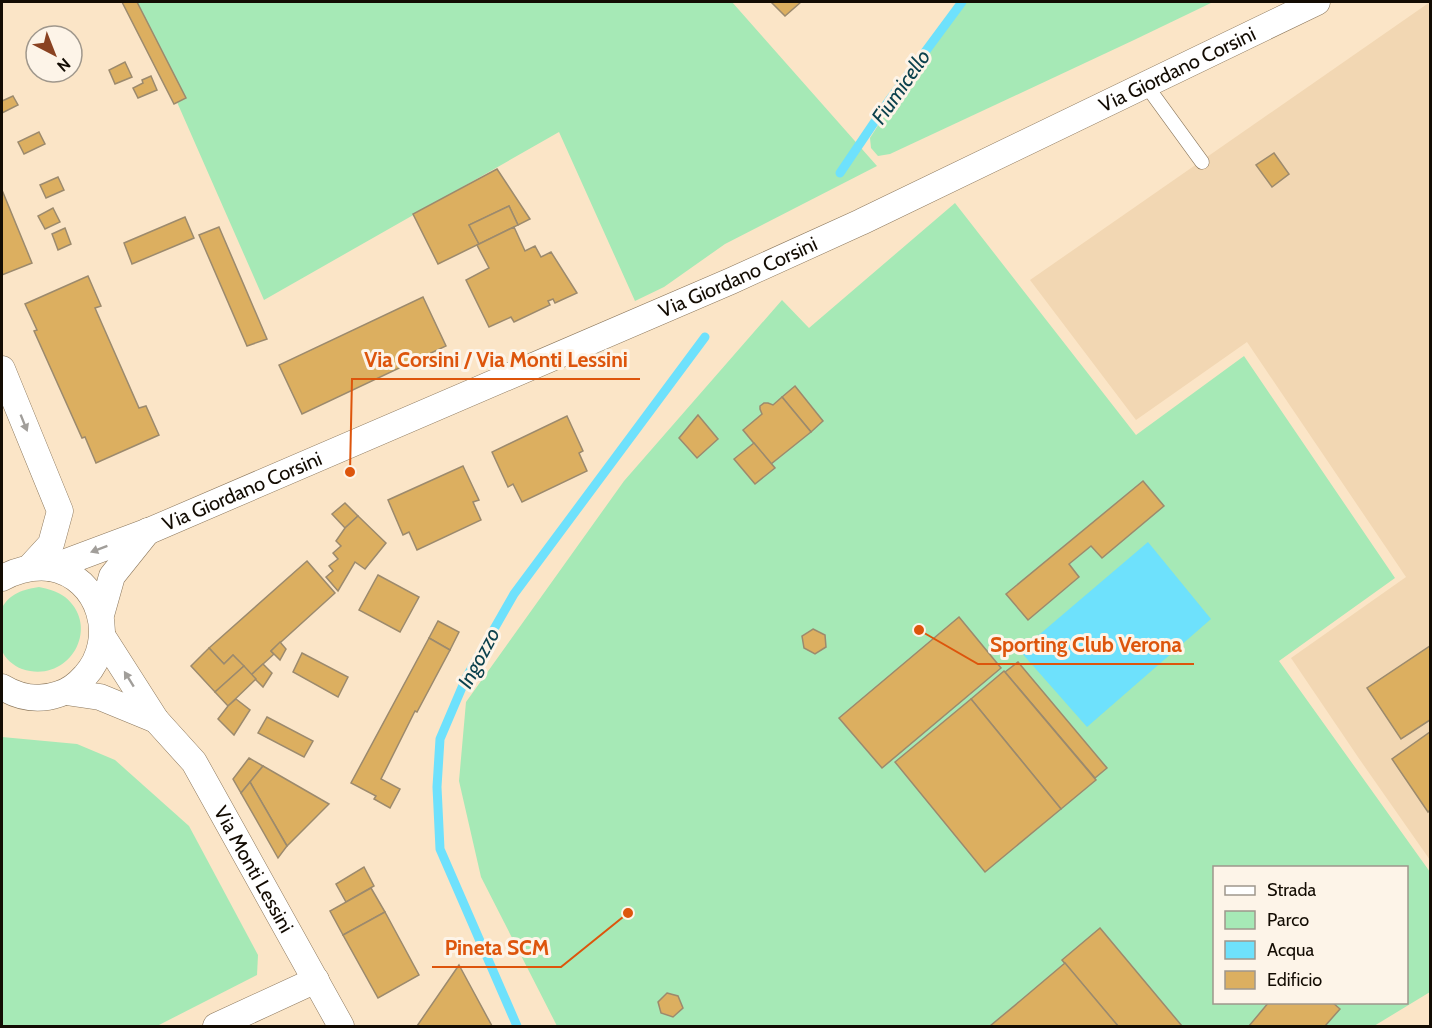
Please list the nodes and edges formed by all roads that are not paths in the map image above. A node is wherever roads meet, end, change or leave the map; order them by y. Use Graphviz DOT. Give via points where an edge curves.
graph roads {
  1 [pos="1317,2"];
  2 [pos="1146,85"];
  3 [pos="1202,162"];
  4 [pos="2,369"];
  5 [pos="149,531"];
  6 [pos="39,568"];
  7 [pos="2,578"];
  8 [pos="102,626"];
  9 [pos="5,692"];
  10 [pos="66,692"];
  11 [pos="156,720"];
  12 [pos="316,980"];
  13 [pos="216,1026"];
  14 [pos="341,1026"];
  1 -- 2 [label="street, Via Giordano Corsini"];
  2 -- 3 [label="lane"];
  2 -- 5 [label="street, Via Giordano Corsini" via="731,281"];
  4 -- 6 [label="street, one-way" via="60,511"];
  5 -- 6 [label="street, Via Giordano Corsini, one-way"];
  5 -- 8 [label="street, Via Giordano Corsini" via="112,576"];
  6 -- 7 [label="street, Via Giordano Corsini"];
  6 -- 8 [label="street, Via Monti Lessini" via="61,572 82,585 90,593"];
  8 -- 10 [label="street, Via Giordano Corsini" via="99,654 92,669"];
  11 -- 8 [label="street, Via Monti Lessini, one-way"];
  9 -- 10 [label="street" via="30,698"];
  10 -- 11 [label="street, Via Monti Lessini" via="100,697"];
  11 -- 12 [label="street, Via Monti Lessini" via="194,762"];
  12 -- 13 [label="street"];
  12 -- 14 [label="street, Via Monti Lessini"];
}
